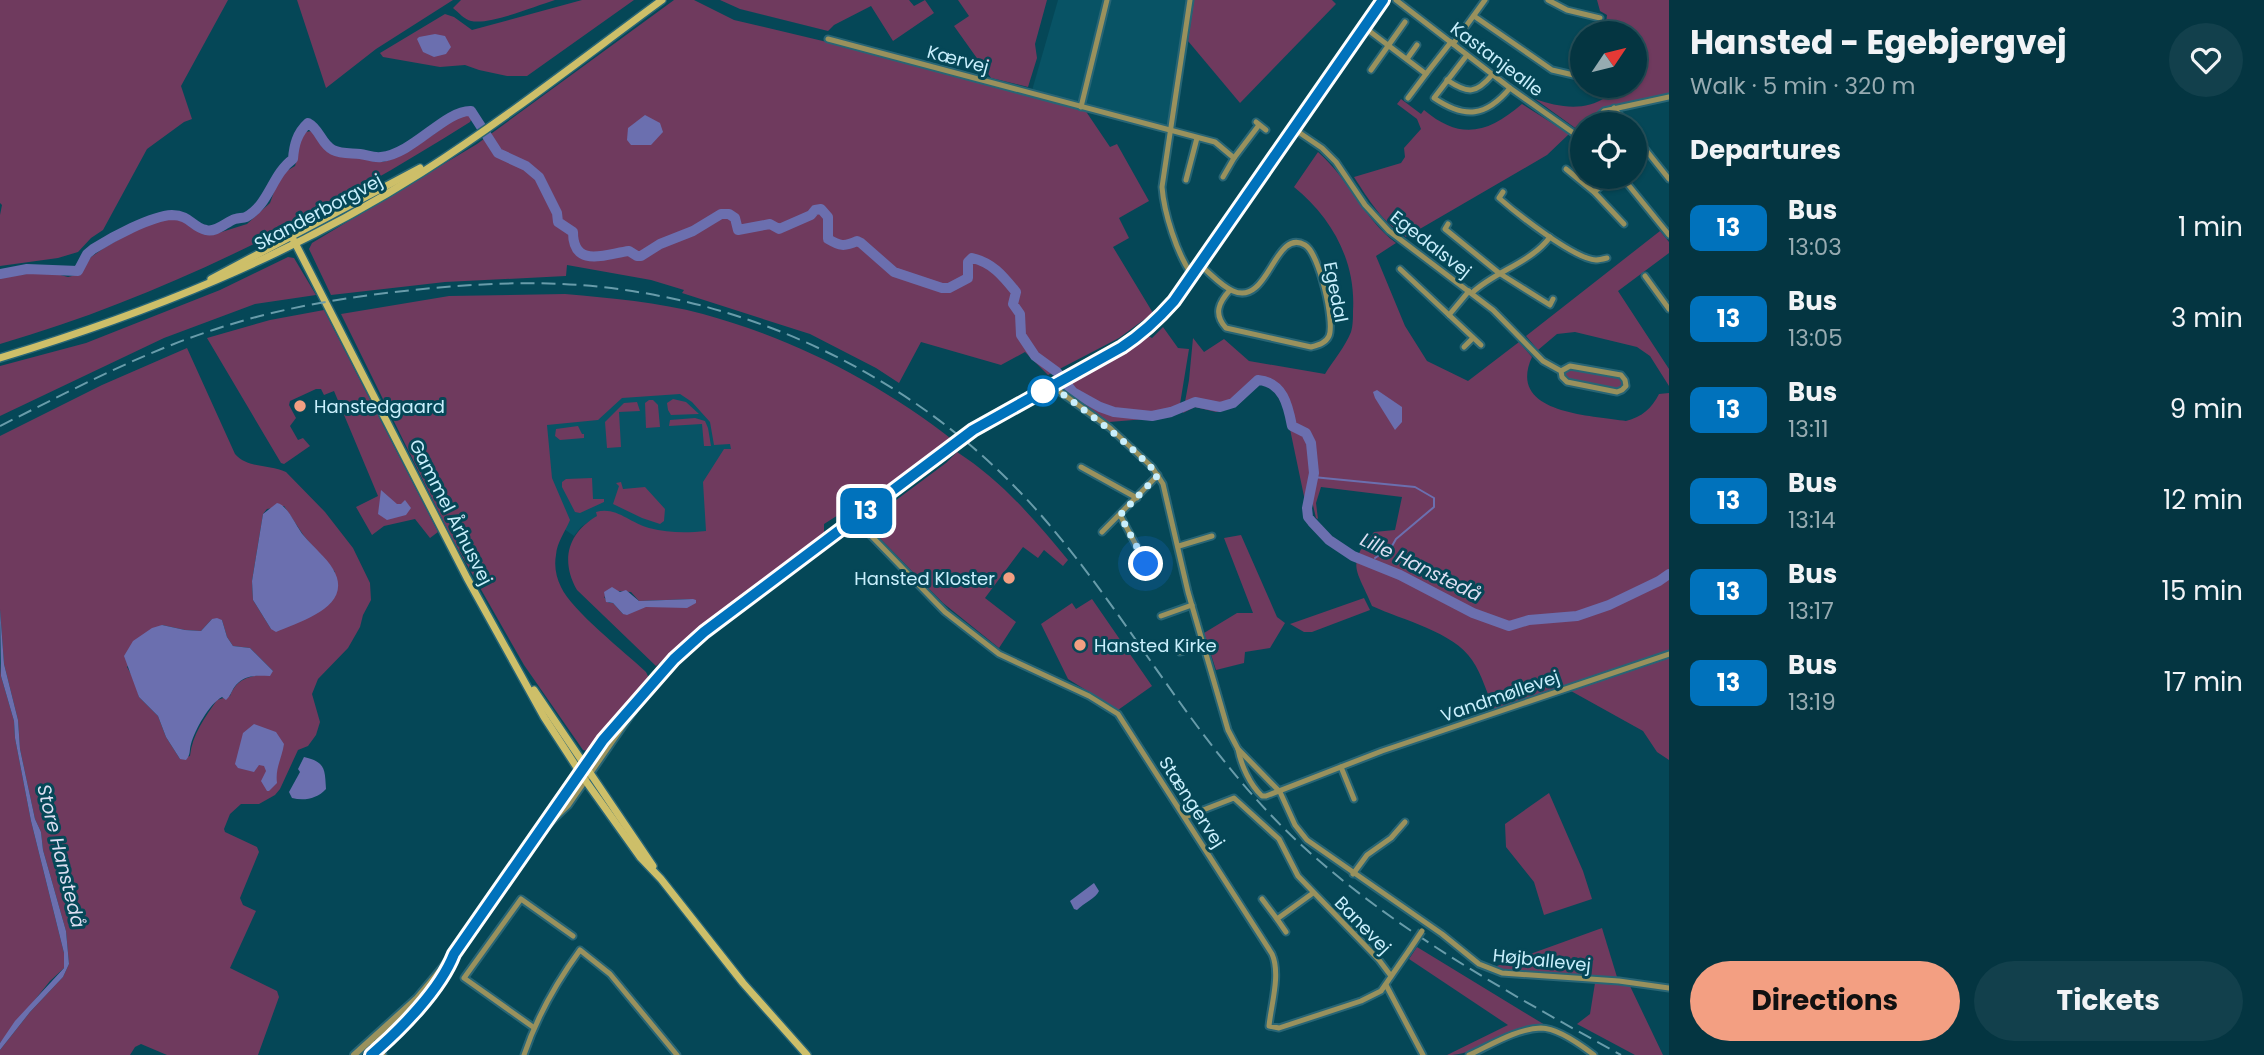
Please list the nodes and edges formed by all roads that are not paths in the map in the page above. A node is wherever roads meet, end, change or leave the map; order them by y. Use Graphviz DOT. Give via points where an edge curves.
graph roads {
  1 [pos="662,0"];
  2 [pos="1107,0"];
  3 [pos="1190,0"];
  4 [pos="1383,0"];
  5 [pos="1395,0"];
  6 [pos="1485,0"];
  7 [pos="1548,0"];
  8 [pos="1596,9"];
  9 [pos="1474,16"];
  10 [pos="1405,22"];
  11 [pos="1364,27"];
  12 [pos="828,39"];
  13 [pos="1452,43"];
  14 [pos="1418,44"];
  15 [pos="1388,45"];
  16 [pos="1467,55"];
  17 [pos="1407,59"];
  18 [pos="1371,70"];
  19 [pos="1426,74"];
  20 [pos="1492,75"];
  21 [pos="1570,75"];
  22 [pos="1447,80"];
  23 [pos="1510,88"];
  24 [pos="1669,97"];
  25 [pos="1409,98"];
  26 [pos="1081,107"];
  27 [pos="1614,108"];
  28 [pos="1603,112"];
  29 [pos="1617,112"];
  30 [pos="1294,129"];
  31 [pos="1570,129"];
  32 [pos="1266,130"];
  33 [pos="1170,131"];
  34 [pos="1197,138"];
  35 [pos="1647,151"];
  36 [pos="1234,158"];
  37 [pos="1566,169"];
  38 [pos="1223,177"];
  39 [pos="1669,179"];
  40 [pos="1186,180"];
  41 [pos="1598,189"];
  42 [pos="1632,189"];
  43 [pos="1503,192"];
  44 [pos="1594,192"];
  45 [pos="1448,223"];
  46 [pos="1623,224"];
  47 [pos="1669,235"];
  48 [pos="1550,237"];
  49 [pos="294,240"];
  50 [pos="1607,258"];
  51 [pos="1200,265"];
  52 [pos="1400,269"];
  53 [pos="1499,273"];
  54 [pos="1192,275"];
  55 [pos="1645,276"];
  56 [pos="1230,290"];
  57 [pos="1424,291"];
  58 [pos="1471,292"];
  59 [pos="1419,297"];
  60 [pos="1553,299"];
  61 [pos="1669,309"];
  62 [pos="1449,315"];
  63 [pos="1473,338"];
  64 [pos="1481,345"];
  65 [pos="1464,348"];
  66 [pos="0,358"];
  67 [pos="1561,371"];
  68 [pos="1055,384"];
  69 [pos="1081,467"];
  70 [pos="1158,475"];
  71 [pos="1137,498"];
  72 [pos="1120,515"];
  73 [pos="855,519"];
  74 [pos="1102,532"];
  75 [pos="1212,536"];
  76 [pos="1179,546"];
  77 [pos="1146,564"];
  78 [pos="1192,605"];
  79 [pos="1161,616"];
  80 [pos="1205,645"];
  81 [pos="1180,652"];
  82 [pos="1669,653"];
  83 [pos="636,704"];
  84 [pos="1238,749"];
  85 [pos="1341,767"];
  86 [pos="582,768"];
  87 [pos="590,773"];
  88 [pos="585,780"];
  89 [pos="1280,792"];
  90 [pos="1354,799"];
  91 [pos="1185,817"];
  92 [pos="1405,822"];
  93 [pos="543,828"];
  94 [pos="1353,874"];
  95 [pos="661,879"];
  96 [pos="1313,893"];
  97 [pos="1262,899"];
  98 [pos="1277,919"];
  99 [pos="1427,924"];
  100 [pos="1286,932"];
  101 [pos="573,936"];
  102 [pos="454,954"];
  103 [pos="1391,976"];
  104 [pos="1386,985"];
  105 [pos="1669,988"];
  106 [pos="417,998"];
  107 [pos="533,1027"];
  108 [pos="371,1041"];
  109 [pos="381,1052"];
  110 [pos="354,1055"];
  111 [pos="371,1055"];
  112 [pos="524,1055"];
  113 [pos="677,1055"];
  114 [pos="807,1055"];
  115 [pos="1423,1055"];
  116 [pos="1469,1055"];
  117 [pos="1594,1055"];
  1 -- 49 [label="main road, Skanderborgvej" via="463,146 401,185"];
  2 -- 26 [label="street"];
  3 -- 33 [label="street"];
  4 -- 11 [label="street"];
  5 -- 13 [label="street, Kastanjealle"];
  6 -- 9 [label="street"];
  7 -- 8 [label="street" via="1598,18"];
  9 -- 13 [label="street"];
  9 -- 21 [label="street" via="1552,70"];
  10 -- 15 [label="street"];
  11 -- 15 [label="street"];
  11 -- 30 [label="street"];
  12 -- 26 [label="street, Kærvej"];
  13 -- 16 [label="street, Kastanjealle"];
  13 -- 19 [label="street"];
  14 -- 17 [label="street"];
  15 -- 17 [label="street"];
  15 -- 18 [label="street"];
  16 -- 20 [label="street, Kastanjealle"];
  16 -- 22 [label="street"];
  17 -- 19 [label="street"];
  19 -- 25 [label="street"];
  20 -- 22 [label="street" via="1473,90"];
  20 -- 23 [label="street, Kastanjealle"];
  22 -- 23 [label="street" via="1434,98 1458,111 1492,106"];
  23 -- 31 [label="street, Kastanjealle"];
  24 -- 27 [label="street"];
  26 -- 33 [label="street, Kærvej"];
  27 -- 28 [label="street"];
  27 -- 29 [label="street"];
  30 -- 51 [label="street"];
  30 -- 58 [label="street, Egedalsvej" via="1336,162 1364,205 1389,231"];
  32 -- 36 [label="street" via="1257,123"];
  33 -- 34 [label="street, Kærvej"];
  33 -- 54 [label="street" via="1164,203"];
  34 -- 36 [label="street, Kærvej" via="1215,142"];
  34 -- 40 [label="street"];
  35 -- 39 [label="street"];
  36 -- 38 [label="street"];
  37 -- 44 [label="street"];
  41 -- 44 [label="street"];
  42 -- 47 [label="street"];
  43 -- 48 [label="street" via="1499,198"];
  44 -- 46 [label="street"];
  45 -- 53 [label="street" via="1445,229"];
  48 -- 50 [label="street" via="1594,261"];
  48 -- 53 [label="street" via="1538,250"];
  49 -- 66 [label="main road, Skanderborgvej" via="169,300"];
  49 -- 86 [label="main road, Gammel Århusvej" via="467,578 544,717"];
  51 -- 54 [label="street"];
  51 -- 56 [label="street"];
  52 -- 57 [label="street"];
  53 -- 58 [label="street"];
  53 -- 60 [label="street" via="1550,306"];
  54 -- 68 [label="street" via="1142,334"];
  55 -- 61 [label="street"];
  56 -- 56 [label="street, Egedal" via="1242,294 1255,289 1284,248 1294,243 1306,246 1315,256 1322,279 1329,335 1311,347 1226,328 1218,307"];
  57 -- 59 [label="street"];
  57 -- 62 [label="street"];
  58 -- 62 [label="street"];
  58 -- 67 [label="street, Egedalsvej" via="1543,361"];
  62 -- 63 [label="street"];
  63 -- 64 [label="street"];
  63 -- 65 [label="street"];
  67 -- 67 [label="street, Egedalsvej" via="1567,382 1617,393 1626,386 1621,375 1570,366"];
  68 -- 70 [label="street"];
  68 -- 73 [label="street" via="973,430"];
  69 -- 71 [label="street"];
  70 -- 71 [label="street"];
  70 -- 76 [label="street"];
  71 -- 72 [label="street"];
  72 -- 74 [label="street"];
  72 -- 77 [label="street"];
  73 -- 83 [label="street" via="704,632"];
  73 -- 91 [label="street, Stængervej" via="945,612 999,654 1089,696 1118,715"];
  75 -- 76 [label="street"];
  76 -- 78 [label="street"];
  78 -- 79 [label="street"];
  78 -- 80 [label="street"];
  80 -- 81 [label="street"];
  80 -- 84 [label="street" via="1228,730"];
  82 -- 85 [label="street, Vandmøllevej"];
  83 -- 86 [label="street"];
  83 -- 87 [label="street"];
  84 -- 89 [label="street, Højballevej"];
  84 -- 89 [label="street" via="1258,793"];
  85 -- 89 [label="street, Vandmøllevej"];
  85 -- 90 [label="street"];
  86 -- 87 [label="main road, Gammel Århusvej"];
  86 -- 88 [label="main road, Gammel Århusvej"];
  86 -- 93 [label="street"];
  87 -- 88 [label="street"];
  87 -- 95 [label="main road, Gammel Århusvej"];
  88 -- 93 [label="street" via="568,805"];
  88 -- 95 [label="main road, Gammel Århusvej"];
  89 -- 94 [label="street, Højballevej" via="1300,833"];
  91 -- 96 [label="street, Banevej" via="1234,798 1279,839 1298,876"];
  91 -- 104 [label="street, Stængervej" via="1275,962 1269,1026 1279,1028 1362,1001"];
  92 -- 94 [label="street" via="1367,855"];
  93 -- 102 [label="street"];
  94 -- 99 [label="street, Højballevej"];
  95 -- 114 [label="main road, Gammel Århusvej"];
  96 -- 98 [label="street, Banevej"];
  96 -- 103 [label="street, Banevej"];
  97 -- 98 [label="street"];
  98 -- 100 [label="street"];
  99 -- 103 [label="street, Stængervej, bridge"];
  99 -- 105 [label="street, Højballevej" via="1490,970"];
  101 -- 107 [label="street" via="521,899 464,978"];
  102 -- 106 [label="street"];
  102 -- 109 [label="street"];
  103 -- 104 [label="street, Stængervej"];
  104 -- 115 [label="street"];
  106 -- 108 [label="street"];
  106 -- 109 [label="street" via="378,1041"];
  107 -- 112 [label="street"];
  107 -- 113 [label="street" via="580,950 610,974"];
  108 -- 109 [label="street"];
  108 -- 110 [label="street"];
  109 -- 111 [label="street"];
  116 -- 117 [label="street" via="1541,1028"];
}
